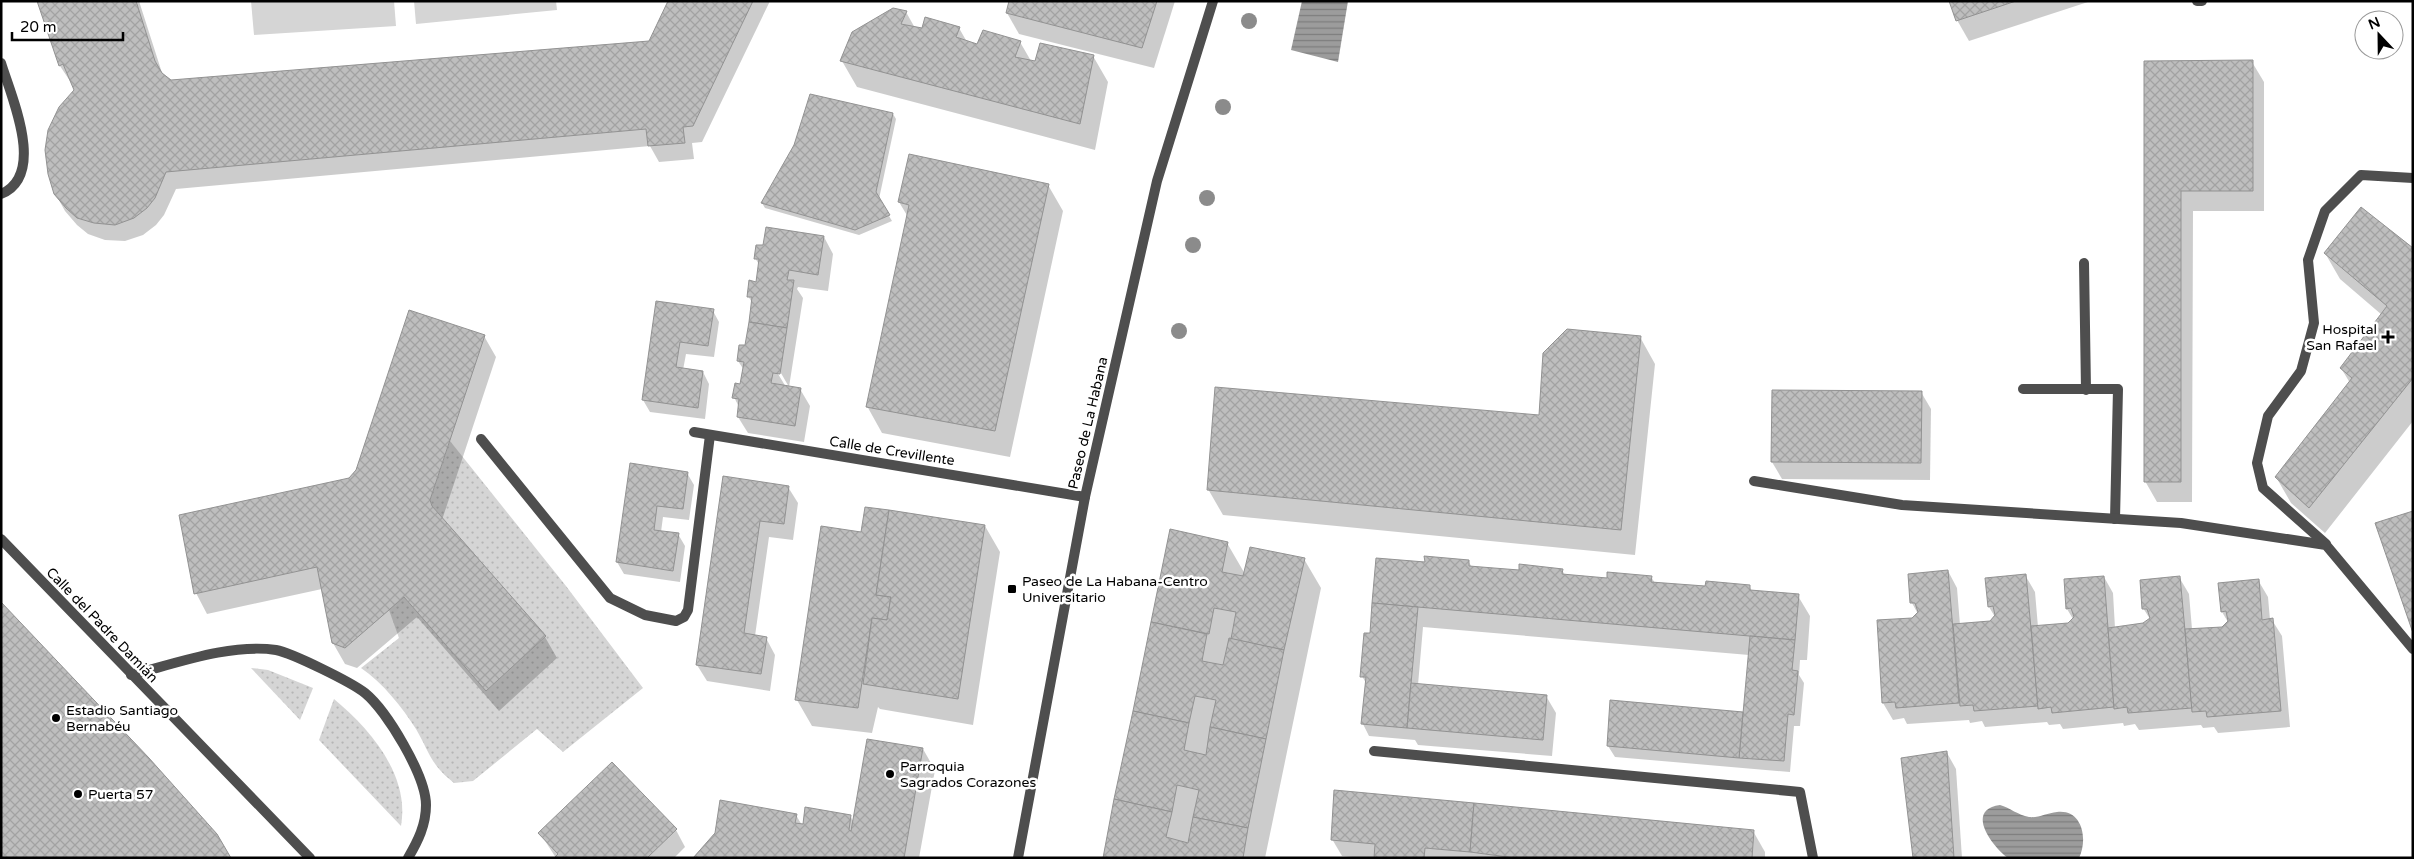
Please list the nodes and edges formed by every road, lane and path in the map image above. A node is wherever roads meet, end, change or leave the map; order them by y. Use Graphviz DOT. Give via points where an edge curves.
graph roads {
  1 [pos="1213,1"];
  2 [pos="2197,1"];
  3 [pos="2202,1"];
  4 [pos="1,63"];
  5 [pos="2413,178"];
  6 [pos="1,194"];
  7 [pos="2084,263"];
  8 [pos="2023,389"];
  9 [pos="2086,390"];
  10 [pos="694,432"];
  11 [pos="710,435"];
  12 [pos="481,439"];
  13 [pos="1754,481"];
  14 [pos="1085,497"];
  15 [pos="2115,519"];
  16 [pos="1,539"];
  17 [pos="2326,545"];
  18 [pos="2413,649"];
  19 [pos="131,675"];
  20 [pos="1374,752"];
  21 [pos="310,858"];
  22 [pos="408,858"];
  23 [pos="1018,858"];
  24 [pos="1813,858"];
  1 -- 14 [label="street, Paseo de La Habana" via="1157,181"];
  2 -- 3 [label="street"];
  4 -- 6 [label="street" via="24,139 23,168 16,183"];
  5 -- 17 [label="street" via="2361,175 2325,211 2308,260 2314,323 2301,371 2268,416 2257,463 2263,488"];
  7 -- 9 [label="street"];
  8 -- 9 [label="street"];
  9 -- 15 [label="street" via="2118,389"];
  10 -- 11 [label="street, Calle de Crevillente"];
  11 -- 12 [label="street" via="688,610 676,621 645,615 610,598"];
  11 -- 14 [label="street, Calle de Crevillente"];
  13 -- 15 [label="street" via="1902,505"];
  14 -- 23 [label="street, Paseo de La Habana"];
  15 -- 17 [label="street" via="2181,523"];
  16 -- 19 [label="street, Calle del Padre Damián"];
  17 -- 18 [label="street"];
  19 -- 21 [label="street, Calle del Padre Damián"];
  19 -- 22 [label="street" via="227,650 276,650 322,669 365,693 394,729 414,763 426,804 421,836"];
  20 -- 24 [label="street" via="1800,792"];
}
